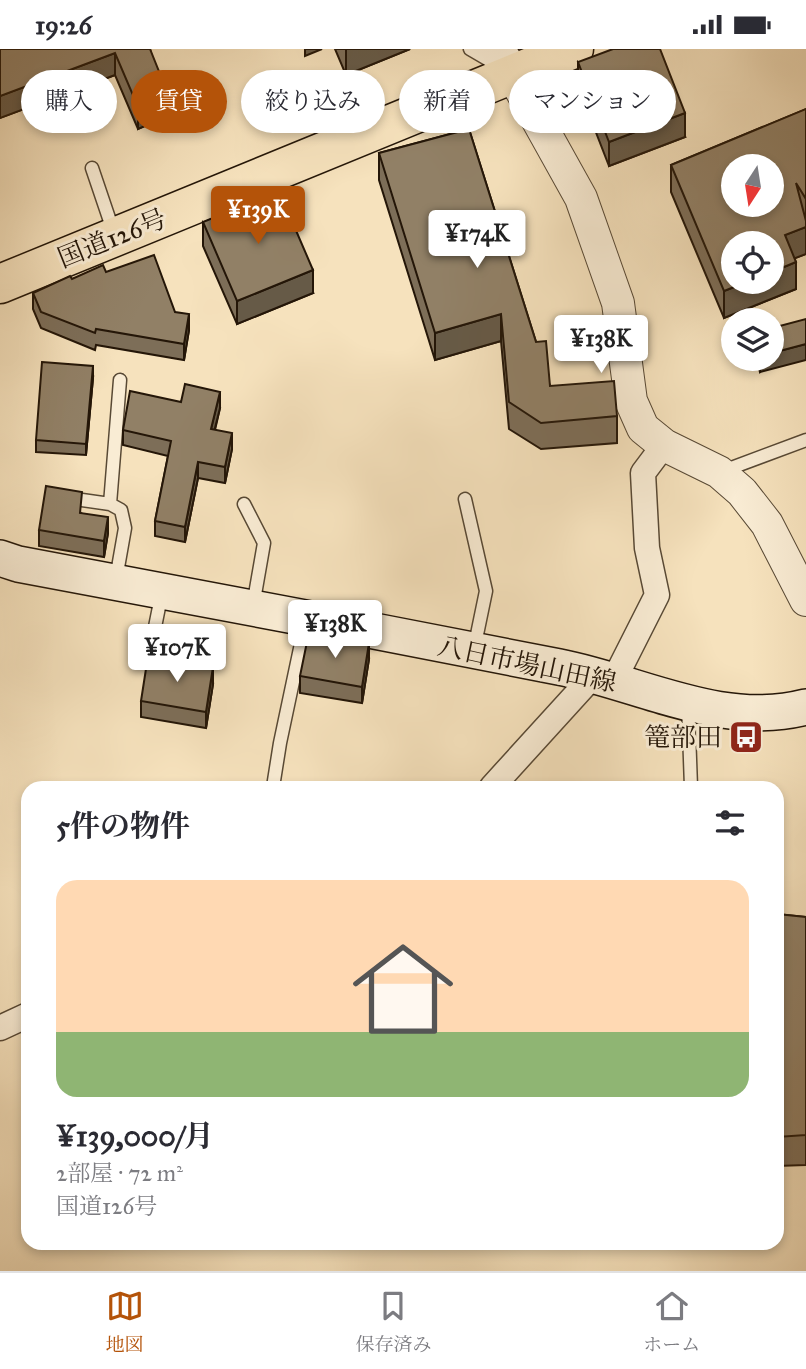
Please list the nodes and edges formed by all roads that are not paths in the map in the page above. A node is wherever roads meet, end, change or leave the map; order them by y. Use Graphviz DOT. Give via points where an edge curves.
graph roads {
  1 [pos="470,49"];
  2 [pos="575,49"];
  3 [pos="506,57"];
  4 [pos="92,168"];
  5 [pos="115,237"];
  6 [pos="0,284"];
  7 [pos="120,380"];
  8 [pos="806,440"];
  9 [pos="664,445"];
  10 [pos="719,473"];
  11 [pos="51,495"];
  12 [pos="465,499"];
  13 [pos="110,504"];
  14 [pos="244,504"];
  15 [pos="0,558"];
  16 [pos="116,583"];
  17 [pos="162,592"];
  18 [pos="806,600"];
  19 [pos="253,609"];
  20 [pos="307,619"];
  21 [pos="474,651"];
  22 [pos="177,662"];
  23 [pos="603,679"];
  24 [pos="688,703"];
  25 [pos="806,707"];
  26 [pos="274,781"];
  27 [pos="498,781"];
  28 [pos="691,781"];
  29 [pos="21,1019"];
  30 [pos="0,1028"];
  1 -- 3 [label="lane"];
  2 -- 3 [label="highway, 国道126号"];
  3 -- 5 [label="highway, 国道126号"];
  3 -- 9 [label="street" via="581,198 618,303 631,401 643,428"];
  4 -- 5 [label="lane"];
  5 -- 6 [label="highway, 国道126号"];
  7 -- 13 [label="lane"];
  8 -- 10 [label="lane"];
  9 -- 10 [label="street"];
  9 -- 23 [label="street" via="643,473 647,548 657,595"];
  10 -- 18 [label="street" via="742,492 767,524"];
  11 -- 13 [label="lane"];
  12 -- 21 [label="lane" via="486,591"];
  13 -- 16 [label="lane" via="121,510 125,528"];
  14 -- 19 [label="lane" via="264,543"];
  15 -- 16 [label="main road, 八日市場山田線"];
  16 -- 17 [label="main road, 八日市場山田線"];
  17 -- 19 [label="main road, 八日市場山田線"];
  17 -- 22 [label="lane" via="149,657"];
  19 -- 20 [label="main road, 八日市場山田線"];
  20 -- 21 [label="main road, 八日市場山田線"];
  20 -- 26 [label="lane"];
  21 -- 23 [label="main road, 八日市場山田線"];
  23 -- 24 [label="main road, 八日市場山田線"];
  23 -- 27 [label="street"];
  24 -- 25 [label="main road, 八日市場山田線" via="743,714"];
  24 -- 28 [label="lane"];
  29 -- 30 [label="street"];
}
